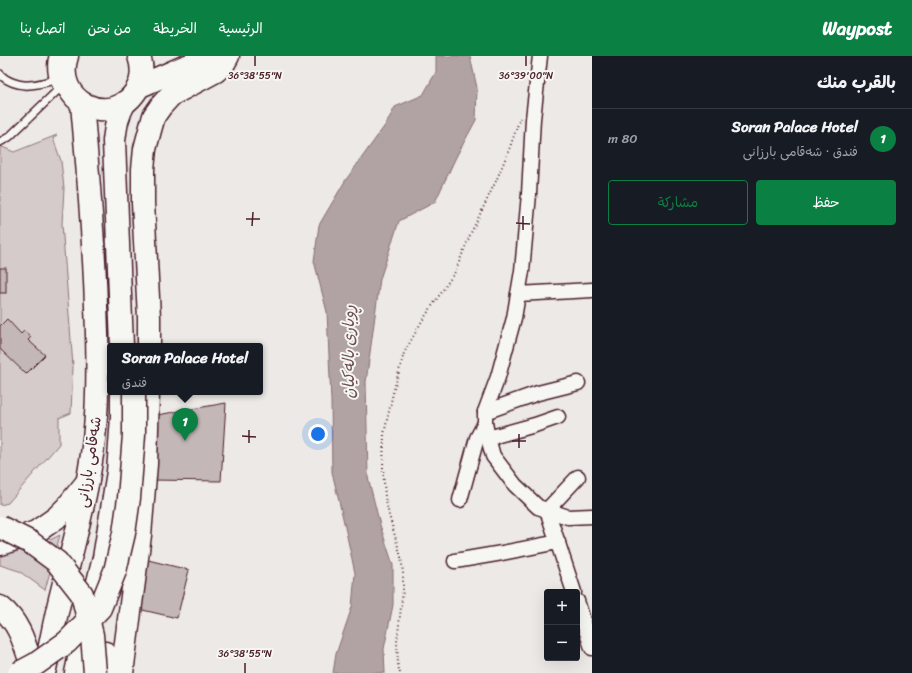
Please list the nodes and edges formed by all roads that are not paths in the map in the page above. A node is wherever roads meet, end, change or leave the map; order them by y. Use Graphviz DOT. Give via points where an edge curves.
graph roads {
  1 [pos="52,56"];
  2 [pos="67,56"];
  3 [pos="139,56"];
  4 [pos="217,56"];
  5 [pos="228,56"];
  6 [pos="540,56"];
  7 [pos="0,74"];
  8 [pos="54,80"];
  9 [pos="132,95"];
  10 [pos="72,97"];
  11 [pos="0,142"];
  12 [pos="116,184"];
  13 [pos="592,290"];
  14 [pos="518,294"];
  15 [pos="122,343"];
  16 [pos="135,343"];
  17 [pos="148,343"];
  18 [pos="578,383"];
  19 [pos="122,395"];
  20 [pos="134,395"];
  21 [pos="148,395"];
  22 [pos="485,417"];
  23 [pos="558,417"];
  24 [pos="488,438"];
  25 [pos="578,477"];
  26 [pos="88,481"];
  27 [pos="460,500"];
  28 [pos="547,510"];
  29 [pos="591,518"];
  30 [pos="0,527"];
  31 [pos="558,542"];
  32 [pos="0,544"];
  33 [pos="455,561"];
  34 [pos="573,589"];
  35 [pos="96,590"];
  36 [pos="0,607"];
  37 [pos="580,610"];
  38 [pos="592,648"];
  39 [pos="115,651"];
  40 [pos="19,673"];
  41 [pos="34,673"];
  42 [pos="44,673"];
  43 [pos="76,673"];
  44 [pos="95,673"];
  45 [pos="117,673"];
  46 [pos="122,673"];
  1 -- 8 [label="lane" via="51,69"];
  2 -- 10 [label="main road" via="65,81"];
  3 -- 9 [label="main road" via="142,76"];
  4 -- 9 [label="main road" via="184,67"];
  5 -- 17 [label="main road" via="216,71 171,95 154,116 150,130 143,169"];
  6 -- 14 [label="street"];
  7 -- 8 [label="lane" via="13,82 28,85"];
  8 -- 10 [label="lane"];
  9 -- 10 [label="main road" via="115,108 104,110 93,108"];
  9 -- 12 [label="main road" via="119,113 116,126"];
  10 -- 11 [label="lane"];
  10 -- 26 [label="main road, شەقامی بارزانی" via="94,251 98,366 96,420"];
  12 -- 15 [label="main road"];
  12 -- 16 [label="main road" via="122,202 133,279"];
  13 -- 14 [label="street"];
  14 -- 22 [label="street" via="514,318"];
  18 -- 22 [label="street" via="538,393"];
  19 -- 35 [label="main road, شەقامی بارزانی" via="118,472"];
  20 -- 40 [label="main road, bridge" via="134,435 124,534 115,571 100,608 67,642"];
  21 -- 39 [label="main road" via="140,535"];
  22 -- 24 [label="street"];
  22 -- 27 [label="street"];
  23 -- 24 [label="street"];
  24 -- 28 [label="street" via="493,456 514,485 538,507"];
  25 -- 28 [label="street"];
  26 -- 32 [label="main road" via="56,518 36,532"];
  26 -- 42 [label="main road, شەقامی بارزانی"];
  28 -- 29 [label="street" via="568,517"];
  28 -- 31 [label="street"];
  30 -- 44 [label="main road, bridge" via="30,542 57,562 82,594 92,635"];
  31 -- 33 [label="street"];
  31 -- 34 [label="street"];
  35 -- 39 [label="main road" via="95,630 101,647"];
  35 -- 43 [label="main road, شەقامی بارزانی"];
  36 -- 41 [label="main road" via="15,622"];
  37 -- 38 [label="street"];
  39 -- 45 [label="main road" via="113,663"];
  39 -- 46 [label="main road"];
}
